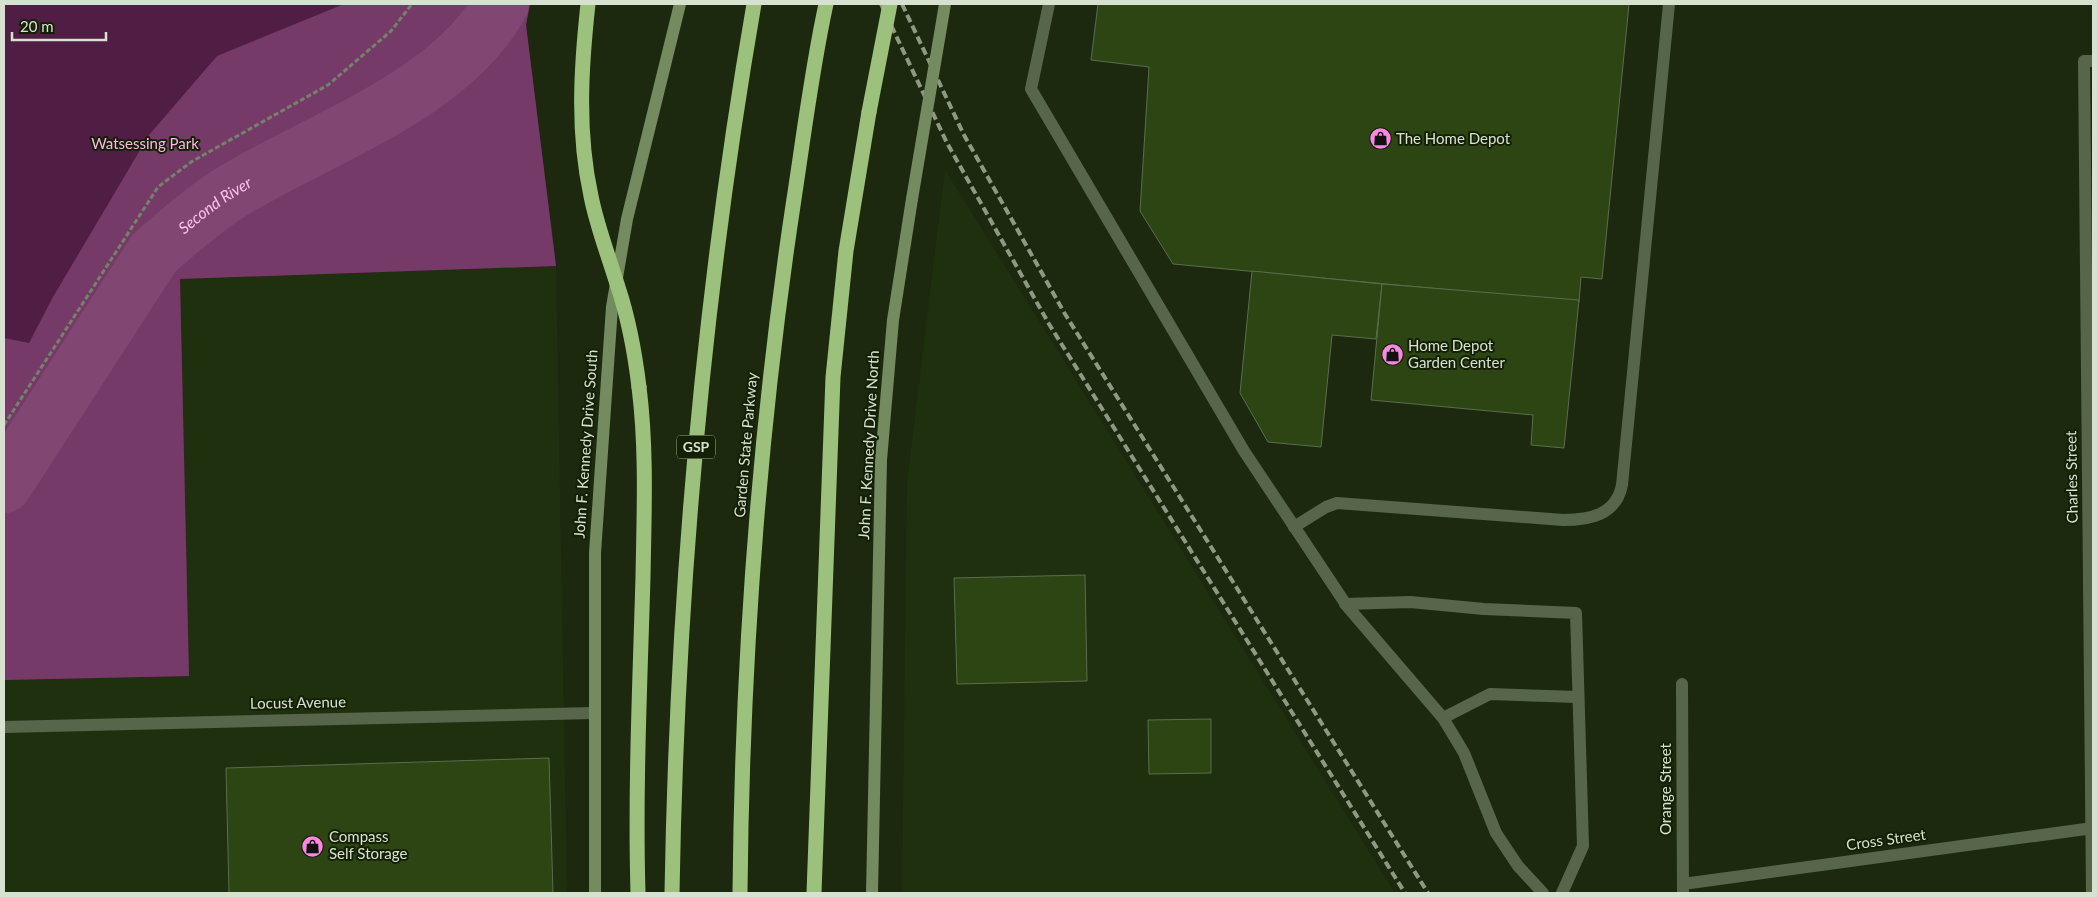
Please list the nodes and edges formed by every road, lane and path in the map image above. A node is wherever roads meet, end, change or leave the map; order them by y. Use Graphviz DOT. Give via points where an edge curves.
graph roads {
  1 [pos="412,4"];
  2 [pos="588,4"];
  3 [pos="680,4"];
  4 [pos="754,4"];
  5 [pos="890,4"];
  6 [pos="945,4"];
  7 [pos="1049,4"];
  8 [pos="1669,4"];
  9 [pos="824,10"];
  10 [pos="2089,61"];
  11 [pos="4,425"];
  12 [pos="1294,528"];
  13 [pos="1345,604"];
  14 [pos="1682,684"];
  15 [pos="1578,697"];
  16 [pos="594,713"];
  17 [pos="1443,718"];
  18 [pos="4,727"];
  19 [pos="2093,828"];
  20 [pos="1683,889"];
  21 [pos="595,893"];
  22 [pos="638,893"];
  23 [pos="672,893"];
  24 [pos="740,893"];
  25 [pos="814,893"];
  26 [pos="872,893"];
  27 [pos="1543,893"];
  28 [pos="1562,893"];
  29 [pos="2092,893"];
  1 -- 11 [label="path" via="391,31 328,84 191,162 158,187"];
  2 -- 22 [label="highway, bridge" via="581,100 586,170 593,207 626,315 643,418 645,473"];
  3 -- 16 [label="main road, John F. Kennedy Drive South" via="626,219 614,288 595,553"];
  4 -- 23 [label="highway, GSP" via="718,232 689,516 677,717"];
  5 -- 25 [label="highway, bridge" via="846,251 832,395"];
  6 -- 26 [label="main road, John F. Kennedy Drive North, bridge" via="893,320 881,460"];
  7 -- 12 [label="street" via="1031,88 1244,451"];
  8 -- 12 [label="street" via="1620,497 1614,505 1591,517 1563,520 1336,504"];
  9 -- 24 [label="highway, Garden State Parkway" via="780,288 763,450 749,631"];
  10 -- 19 [label="street, Charles Street"];
  12 -- 13 [label="street"];
  13 -- 15 [label="street" via="1410,602 1576,613"];
  13 -- 17 [label="street"];
  14 -- 20 [label="street, Orange Street"];
  15 -- 17 [label="street" via="1490,694"];
  15 -- 28 [label="street" via="1583,846"];
  16 -- 18 [label="street, Locust Avenue"];
  16 -- 21 [label="main road, John F. Kennedy Drive South"];
  17 -- 27 [label="street" via="1464,753 1496,833 1518,866"];
  19 -- 20 [label="street, Cross Street"];
  19 -- 29 [label="street, Charles Street"];
}
